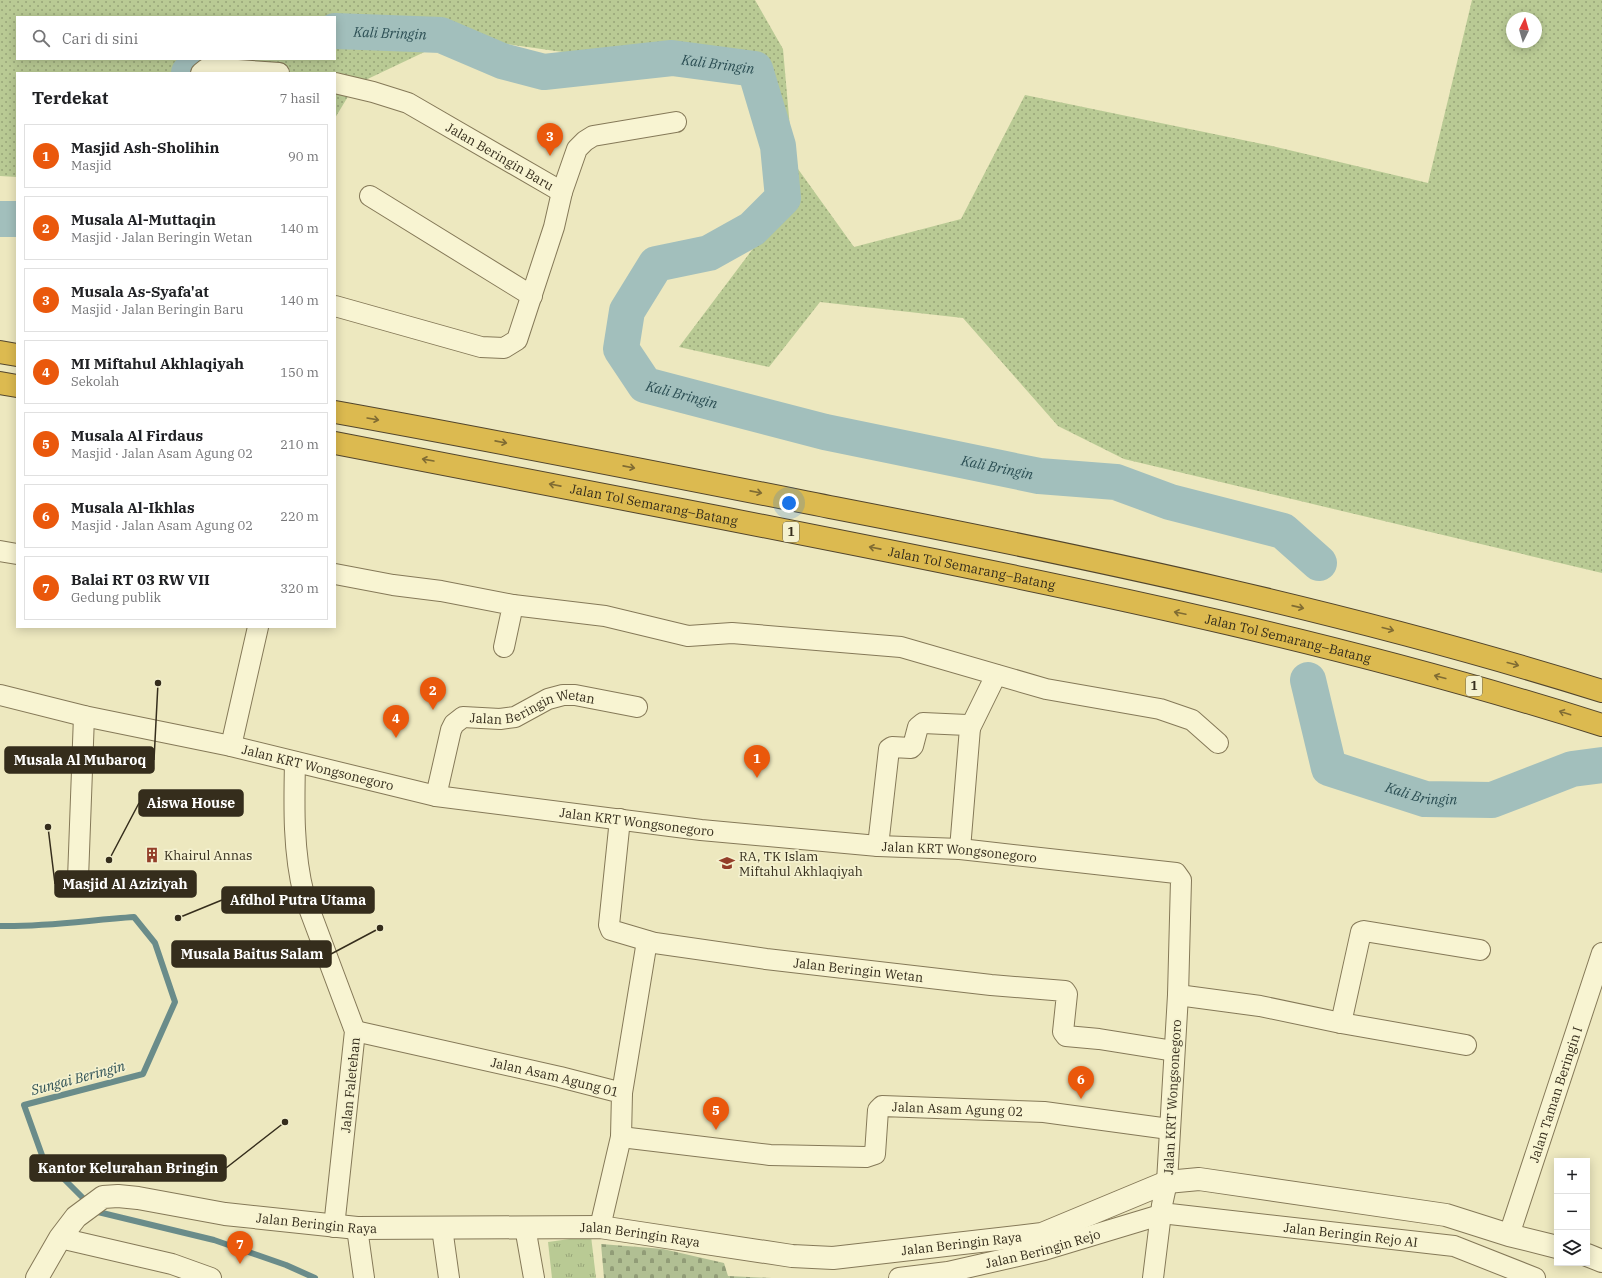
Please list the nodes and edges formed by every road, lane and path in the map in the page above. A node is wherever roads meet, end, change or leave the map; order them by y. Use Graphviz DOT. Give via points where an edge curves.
graph roads {
  1 [pos="203,72"];
  2 [pos="266,72"];
  3 [pos="336,84"];
  4 [pos="676,122"];
  5 [pos="562,192"];
  6 [pos="370,196"];
  7 [pos="532,296"];
  8 [pos="336,306"];
  9 [pos="0,352"];
  10 [pos="16,355"];
  11 [pos="0,383"];
  12 [pos="16,386"];
  13 [pos="336,412"];
  14 [pos="336,443"];
  15 [pos="0,551"];
  16 [pos="16,554"];
  17 [pos="336,574"];
  18 [pos="513,605"];
  19 [pos="258,628"];
  20 [pos="504,647"];
  21 [pos="996,674"];
  22 [pos="1602,691"];
  23 [pos="0,695"];
  24 [pos="638,707"];
  25 [pos="84,716"];
  26 [pos="1602,724"];
  27 [pos="970,728"];
  28 [pos="1218,743"];
  29 [pos="231,746"];
  30 [pos="295,762"];
  31 [pos="436,796"];
  32 [pos="620,819"];
  33 [pos="878,846"];
  34 [pos="960,849"];
  35 [pos="78,879"];
  36 [pos="647,942"];
  37 [pos="1480,950"];
  38 [pos="1602,953"];
  39 [pos="1178,995"];
  40 [pos="1341,1023"];
  41 [pos="355,1031"];
  42 [pos="1466,1045"];
  43 [pos="1174,1051"];
  44 [pos="622,1093"];
  45 [pos="1169,1130"];
  46 [pos="621,1137"];
  47 [pos="1167,1182"];
  48 [pos="1161,1214"];
  49 [pos="334,1226"];
  50 [pos="525,1227"];
  51 [pos="600,1227"];
  52 [pos="357,1228"];
  53 [pos="442,1228"];
  54 [pos="1509,1235"];
  55 [pos="60,1238"];
  56 [pos="1554,1246"];
  57 [pos="1590,1256"];
  58 [pos="1602,1261"];
  59 [pos="168,1271"];
  60 [pos="37,1278"];
  61 [pos="211,1278"];
  62 [pos="364,1278"];
  63 [pos="449,1278"];
  64 [pos="534,1278"];
  65 [pos="899,1278"];
  66 [pos="1153,1278"];
  67 [pos="1535,1278"];
  1 -- 2 [label="street" via="223,69"];
  3 -- 5 [label="street, Jalan Beringin Baru" via="408,103"];
  4 -- 5 [label="street" via="589,138 577,149"];
  5 -- 7 [label="street, Jalan Beringin Baru" via="554,227"];
  6 -- 7 [label="street"];
  7 -- 8 [label="street, Jalan Beringin Baru" via="516,340 504,348 481,347"];
  9 -- 10 [label="highway"];
  11 -- 12 [label="highway"];
  13 -- 22 [label="highway, one-way" via="1014,543 1350,619"];
  26 -- 14 [label="highway, Jalan Tol Semarang–Batang / 1, one-way" via="1524,700 1246,627 1000,573"];
  15 -- 16 [label="street"];
  17 -- 18 [label="street"];
  18 -- 20 [label="street"];
  18 -- 21 [label="street" via="605,616 688,636 732,633 901,647"];
  19 -- 29 [label="street"];
  21 -- 27 [label="street"];
  21 -- 28 [label="street" via="1046,689 1160,709 1192,720"];
  23 -- 25 [label="street, Jalan KRT Wongsonegoro"];
  24 -- 31 [label="street, Jalan Beringin Wetan" via="563,695 548,699 514,717 463,717 451,730"];
  25 -- 29 [label="street, Jalan KRT Wongsonegoro"];
  25 -- 35 [label="street"];
  27 -- 33 [label="street" via="923,723 918,727 911,748 889,749"];
  27 -- 34 [label="street"];
  29 -- 30 [label="street, Jalan KRT Wongsonegoro"];
  30 -- 31 [label="street, Jalan KRT Wongsonegoro"];
  30 -- 41 [label="street, Jalan Faletehan" via="294,802 298,874"];
  31 -- 32 [label="street, Jalan KRT Wongsonegoro"];
  32 -- 33 [label="street, Jalan KRT Wongsonegoro" via="701,830"];
  32 -- 36 [label="street, Jalan Beringin Wetan" via="609,929"];
  33 -- 34 [label="street, Jalan KRT Wongsonegoro"];
  34 -- 39 [label="street, Jalan KRT Wongsonegoro" via="1176,873 1181,880"];
  36 -- 43 [label="street, Jalan Beringin Wetan" via="766,959 1065,991 1067,994 1063,1032 1066,1036"];
  36 -- 44 [label="street"];
  37 -- 40 [label="street" via="1361,932"];
  38 -- 54 [label="street, Jalan Taman Beringin I"];
  39 -- 40 [label="street" via="1260,1006"];
  39 -- 43 [label="street, Jalan KRT Wongsonegoro"];
  40 -- 42 [label="street"];
  41 -- 44 [label="street, Jalan Asam Agung 01"];
  41 -- 49 [label="street, Jalan Faletehan"];
  43 -- 45 [label="street, Jalan KRT Wongsonegoro"];
  44 -- 46 [label="street, Jalan Asam Agung 01"];
  45 -- 46 [label="street, Jalan Asam Agung 02" via="1044,1112 882,1106 878,1110 875,1154 866,1158 770,1155"];
  45 -- 47 [label="street, Jalan KRT Wongsonegoro"];
  46 -- 51 [label="street, Jalan Asam Agung 01"];
  47 -- 48 [label="street"];
  47 -- 51 [label="street, Jalan Beringin Raya" via="1042,1234 833,1258 792,1256"];
  47 -- 54 [label="street, Jalan KRT Wongsonegoro" via="1199,1179 1446,1215"];
  48 -- 65 [label="street, Jalan Beringin Rejo" via="1044,1250 948,1272"];
  48 -- 66 [label="street"];
  48 -- 67 [label="street, Jalan Beringin Rejo AI" via="1454,1246"];
  49 -- 52 [label="street, Jalan Beringin Raya"];
  49 -- 55 [label="street, Jalan Beringin Raya" via="225,1214 118,1196 103,1197 76,1217"];
  50 -- 51 [label="street, Jalan Beringin Raya"];
  50 -- 53 [label="street, Jalan Beringin Raya"];
  50 -- 64 [label="street"];
  52 -- 53 [label="street, Jalan Beringin Raya"];
  52 -- 62 [label="street"];
  53 -- 63 [label="street"];
  54 -- 56 [label="street, Jalan KRT Wongsonegoro"];
  55 -- 59 [label="street"];
  55 -- 60 [label="street"];
  57 -- 58 [label="street"];
  59 -- 61 [label="street"];
}
